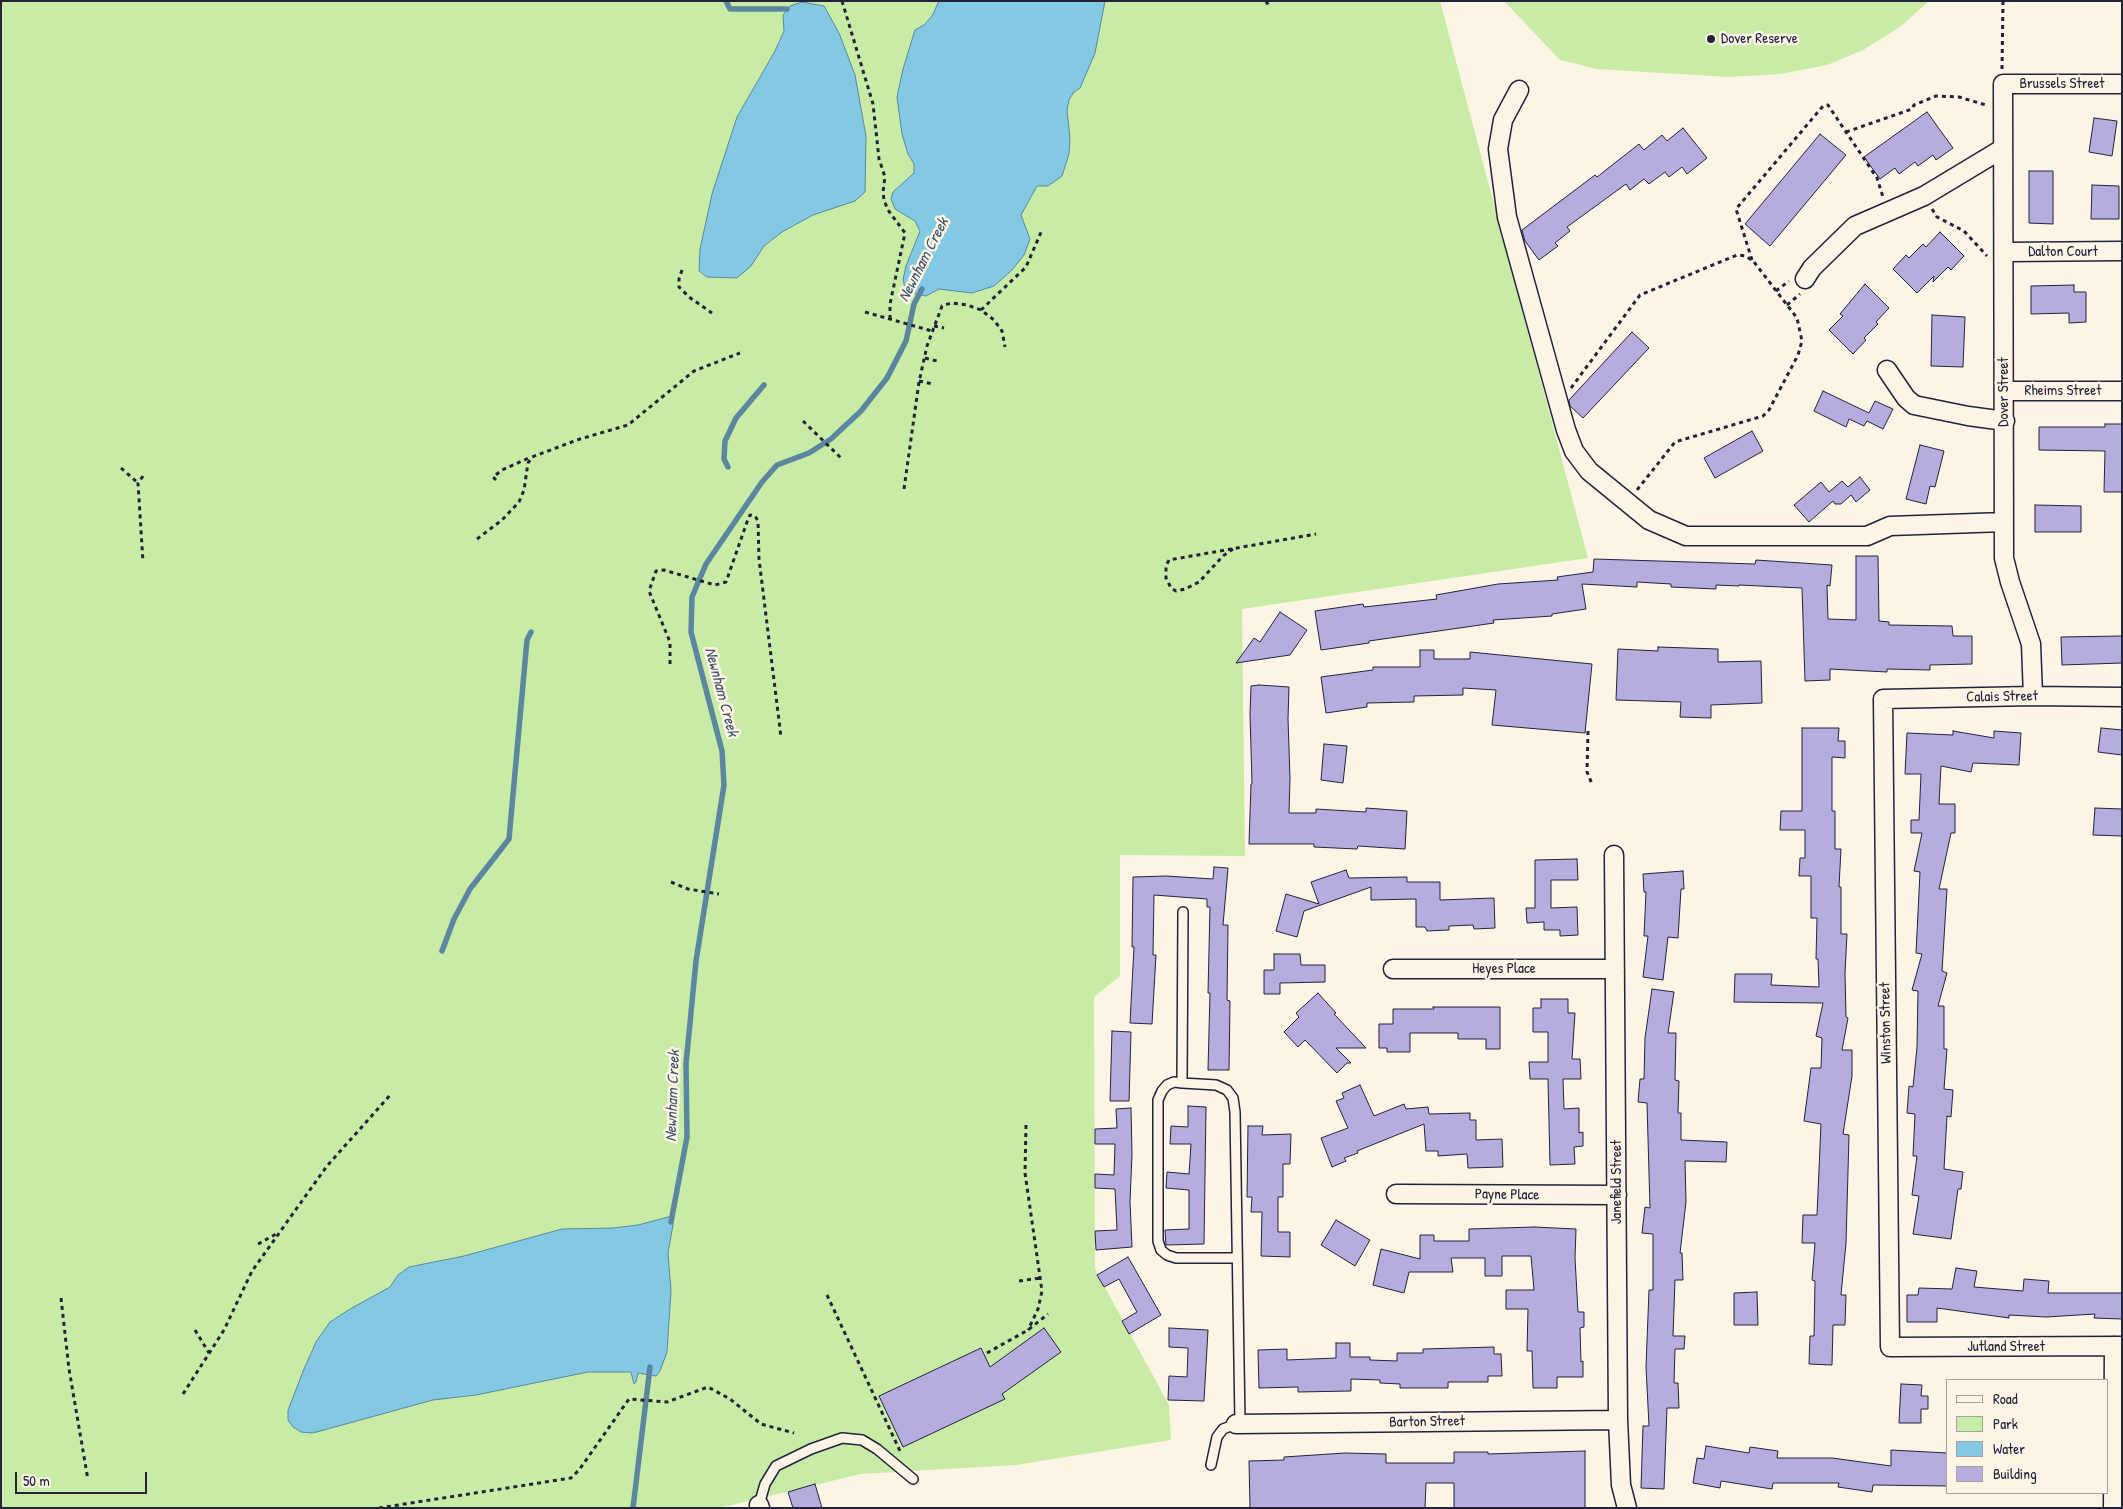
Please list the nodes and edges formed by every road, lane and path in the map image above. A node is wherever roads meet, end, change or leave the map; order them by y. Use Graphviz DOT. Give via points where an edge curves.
graph roads {
  1 [pos="842,1"];
  2 [pos="1266,1"];
  3 [pos="2003,1"];
  4 [pos="1270,8"];
  5 [pos="2002,84"];
  6 [pos="2122,84"];
  7 [pos="1519,90"];
  8 [pos="1986,104"];
  9 [pos="1846,132"];
  10 [pos="2002,149"];
  11 [pos="1924,196"];
  12 [pos="1884,198"];
  13 [pos="1042,230"];
  14 [pos="2122,251"];
  15 [pos="1995,254"];
  16 [pos="1752,261"];
  17 [pos="682,270"];
  18 [pos="1805,279"];
  19 [pos="981,310"];
  20 [pos="865,312"];
  21 [pos="712,313"];
  22 [pos="890,320"];
  23 [pos="934,326"];
  24 [pos="944,328"];
  25 [pos="932,331"];
  26 [pos="1005,347"];
  27 [pos="740,353"];
  28 [pos="925,358"];
  29 [pos="937,361"];
  30 [pos="1887,370"];
  31 [pos="919,381"];
  32 [pos="933,384"];
  33 [pos="2005,391"];
  34 [pos="2122,391"];
  35 [pos="1558,401"];
  36 [pos="803,421"];
  37 [pos="2005,421"];
  38 [pos="532,457"];
  39 [pos="841,458"];
  40 [pos="121,468"];
  41 [pos="143,476"];
  42 [pos="496,480"];
  43 [pos="138,483"];
  44 [pos="904,489"];
  45 [pos="1627,502"];
  46 [pos="2004,522"];
  47 [pos="1316,534"];
  48 [pos="477,539"];
  49 [pos="1233,549"];
  50 [pos="143,562"];
  51 [pos="670,664"];
  52 [pos="2033,696"];
  53 [pos="2122,697"];
  54 [pos="1883,699"];
  55 [pos="1588,731"];
  56 [pos="781,737"];
  57 [pos="1592,784"];
  58 [pos="1614,855"];
  59 [pos="671,882"];
  60 [pos="718,894"];
  61 [pos="1183,912"];
  62 [pos="1393,969"];
  63 [pos="1616,969"];
  64 [pos="1182,1083"];
  65 [pos="392,1093"];
  66 [pos="1026,1125"];
  67 [pos="1396,1194"];
  68 [pos="1618,1195"];
  69 [pos="280,1231"];
  70 [pos="258,1244"];
  71 [pos="1237,1258"];
  72 [pos="1040,1278"];
  73 [pos="1019,1281"];
  74 [pos="827,1295"];
  75 [pos="62,1298"];
  76 [pos="1048,1314"];
  77 [pos="194,1330"];
  78 [pos="1028,1330"];
  79 [pos="2118,1346"];
  80 [pos="1890,1347"];
  81 [pos="987,1353"];
  82 [pos="209,1354"];
  83 [pos="183,1394"];
  84 [pos="1618,1420"];
  85 [pos="1238,1424"];
  86 [pos="794,1433"];
  87 [pos="895,1462"];
  88 [pos="1211,1465"];
  89 [pos="913,1479"];
  90 [pos="88,1480"];
  91 [pos="760,1506"];
  92 [pos="379,1508"];
  93 [pos="1627,1508"];
  94 [pos="2112,1508"];
  1 -- 22 [label="path" via="873,104 879,160 885,177 884,200 905,233 890,304"];
  2 -- 4 [label="path"];
  3 -- 5 [label="path"];
  5 -- 6 [label="street, Brussels Street"];
  5 -- 10 [label="street, Dover Street"];
  7 -- 35 [label="street" via="1503,120 1498,149 1507,217"];
  8 -- 9 [label="path" via="1959,97 1936,96 1914,105 1912,109"];
  9 -- 12 [label="path" via="1877,178"];
  9 -- 16 [label="path" via="1828,106 1823,106 1736,209"];
  10 -- 11 [label="street"];
  10 -- 15 [label="street, Dover Street"];
  11 -- 15 [label="path" via="1937,217 1964,231"];
  11 -- 18 [label="street" via="1855,226"];
  13 -- 19 [label="path" via="1026,267"];
  14 -- 15 [label="street, Dalton Court"];
  15 -- 33 [label="street, Dover Street"];
  16 -- 35 [label="path" via="1737,255 1640,295 1565,397"];
  16 -- 45 [label="path" via="1797,318 1802,341 1798,355 1763,416 1675,442"];
  17 -- 21 [label="path" via="679,287"];
  19 -- 23 [label="path" via="951,303 942,306"];
  19 -- 26 [label="path" via="1002,331"];
  20 -- 22 [label="path"];
  22 -- 25 [label="path"];
  23 -- 24 [label="path"];
  23 -- 25 [label="path"];
  25 -- 28 [label="path"];
  27 -- 38 [label="path" via="694,371 628,425"];
  28 -- 29 [label="path"];
  28 -- 31 [label="path"];
  30 -- 37 [label="street" via="1914,405"];
  31 -- 32 [label="path"];
  31 -- 44 [label="path"];
  33 -- 34 [label="street, Rheims Street"];
  33 -- 37 [label="street, Dover Street"];
  35 -- 45 [label="street" via="1574,451 1590,471"];
  36 -- 39 [label="path"];
  37 -- 46 [label="street, Dover Street"];
  38 -- 42 [label="path" via="502,470 493,477"];
  38 -- 48 [label="path" via="519,502"];
  40 -- 43 [label="path"];
  41 -- 43 [label="path"];
  43 -- 50 [label="path"];
  45 -- 46 [label="street" via="1649,520 1686,536 1867,536 1890,526"];
  46 -- 52 [label="street, Dover Street" via="2004,558 2031,644"];
  47 -- 49 [label="path"];
  49 -- 49 [label="path" via="1169,560 1166,578 1171,588 1176,591 1199,582"];
  51 -- 56 [label="path" via="670,642 649,591 656,571 664,570 711,583 726,582 750,515 755,516"];
  52 -- 53 [label="street, Calais Street"];
  52 -- 54 [label="street, Calais Street"];
  54 -- 80 [label="street, Winston Street"];
  55 -- 57 [label="path" via="1587,772"];
  58 -- 63 [label="street, Janefield Street"];
  59 -- 60 [label="path" via="688,889"];
  61 -- 64 [label="lane"];
  62 -- 63 [label="street, Heyes Place"];
  63 -- 68 [label="street, Janefield Street"];
  64 -- 71 [label="lane" via="1216,1085 1227,1090 1233,1098"];
  64 -- 71 [label="lane" via="1167,1085 1158,1100 1158,1241 1161,1250 1176,1258"];
  65 -- 69 [label="path" via="327,1166"];
  66 -- 72 [label="path" via="1025,1173"];
  67 -- 68 [label="street, Payne Place"];
  68 -- 84 [label="street, Janefield Street"];
  69 -- 70 [label="path"];
  69 -- 82 [label="path" via="252,1271"];
  71 -- 85 [label="lane"];
  72 -- 73 [label="path"];
  72 -- 78 [label="path" via="1042,1291 1038,1309"];
  74 -- 87 [label="path" via="900,1451"];
  75 -- 90 [label="path" via="69,1369"];
  76 -- 78 [label="path"];
  77 -- 82 [label="path"];
  78 -- 81 [label="path"];
  79 -- 80 [label="street, Jutland Street"];
  79 -- 94 [label="street"];
  82 -- 83 [label="path"];
  84 -- 85 [label="street, Barton Street"];
  84 -- 93 [label="street, Janefield Street" via="1621,1485"];
  85 -- 88 [label="lane" via="1223,1429 1217,1437"];
  86 -- 92 [label="path" via="761,1424 730,1398 708,1387 667,1402 629,1399 571,1478"];
  87 -- 89 [label="lane"];
  87 -- 91 [label="lane" via="862,1440 842,1438 776,1466 766,1484"];
}
